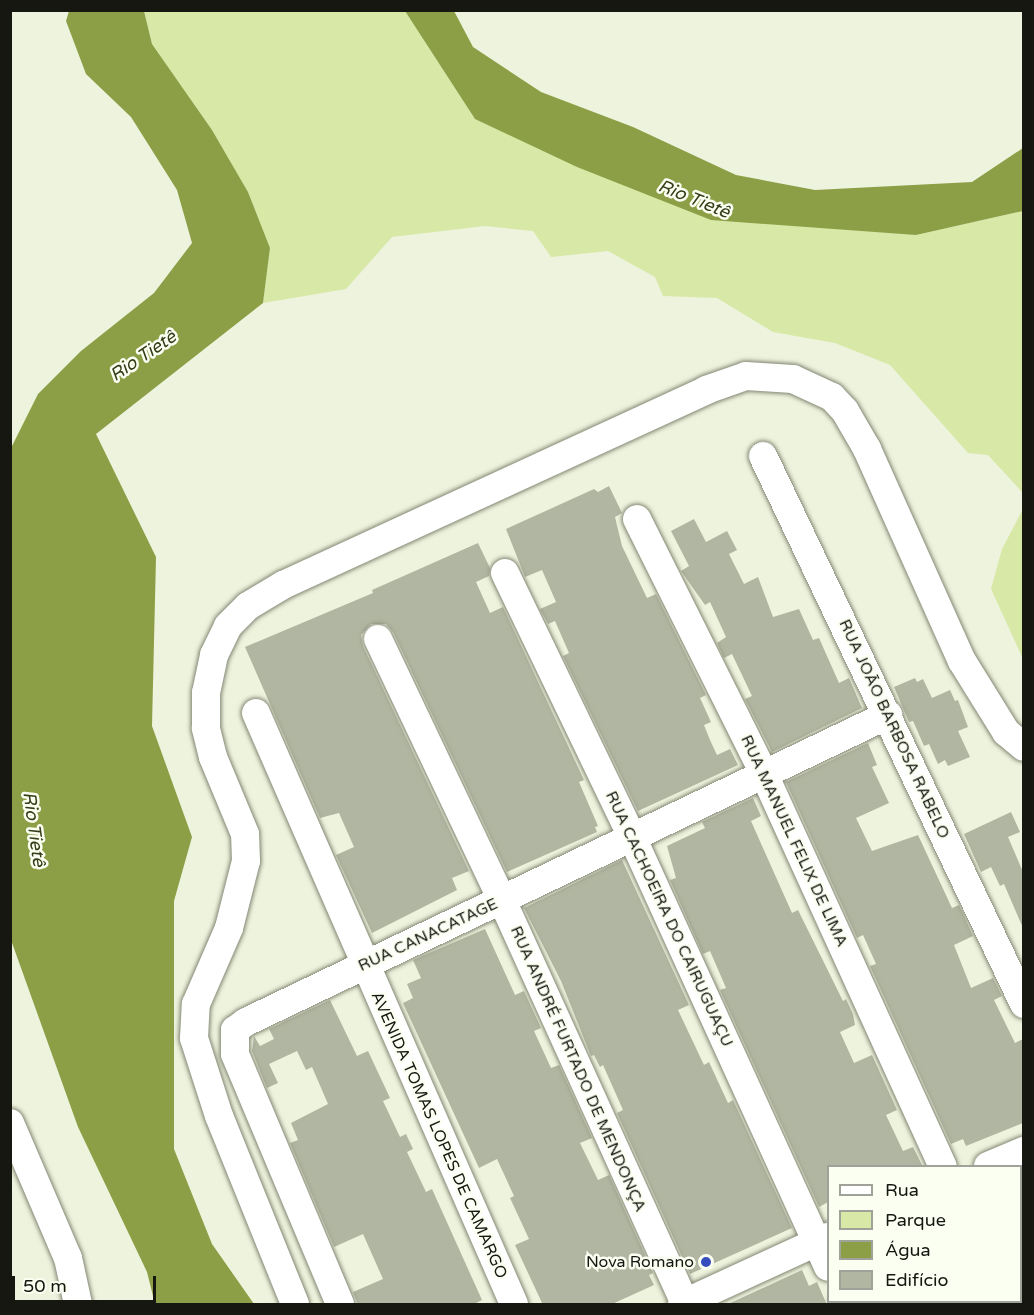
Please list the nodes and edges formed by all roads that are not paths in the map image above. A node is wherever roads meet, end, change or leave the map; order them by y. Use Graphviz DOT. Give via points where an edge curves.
graph roads {
  1 [pos="763,456"];
  2 [pos="637,519"];
  3 [pos="506,573"];
  4 [pos="378,639"];
  5 [pos="256,713"];
  6 [pos="888,715"];
  7 [pos="1023,747"];
  8 [pos="764,774"];
  9 [pos="633,839"];
  10 [pos="502,900"];
  11 [pos="363,966"];
  12 [pos="1023,1004"];
  13 [pos="10,1123"];
  14 [pos="1023,1151"];
  15 [pos="942,1165"];
  16 [pos="992,1165"];
  17 [pos="825,1249"];
  18 [pos="74,1302"];
  19 [pos="684,1304"];
  20 [pos="294,1305"];
  21 [pos="340,1305"];
  22 [pos="514,1305"];
  1 -- 6 [label="street, RUA JOÃO BARBOSA RABELO"];
  2 -- 8 [label="street, RUA MANUEL FELIX DE LIMA"];
  3 -- 9 [label="street, RUA CACHOEIRA DO CAIRUGUAÇU"];
  4 -- 10 [label="street, RUA ANDRÉ FURTADO DE MENDONÇA"];
  5 -- 11 [label="street, AVENIDA TOMAS LOPES DE CAMARGO"];
  6 -- 8 [label="street, RUA CANACATAGE"];
  6 -- 12 [label="street, RUA JOÃO BARBOSA RABELO"];
  7 -- 20 [label="street" via="1006,732 962,661 867,449 846,411 832,397 793,379 746,376 706,390 283,585 248,606 228,626 218,645 206,693 206,728 213,757 245,834 246,861 230,928 196,1004 194,1038 219,1116"];
  8 -- 9 [label="street, RUA CANACATAGE"];
  8 -- 15 [label="street, RUA MANUEL FELIX DE LIMA"];
  9 -- 10 [label="street, RUA CANACATAGE"];
  9 -- 17 [label="street, RUA CACHOEIRA DO CAIRUGUAÇU"];
  10 -- 11 [label="street, RUA CANACATAGE"];
  10 -- 19 [label="street, RUA ANDRÉ FURTADO DE MENDONÇA"];
  11 -- 21 [label="street, RUA CANACATAGE" via="246,1022 234,1036 235,1054"];
  11 -- 22 [label="street, AVENIDA TOMAS LOPES DE CAMARGO"];
  13 -- 18 [label="street" via="68,1258"];
  14 -- 16 [label="street"];
  17 -- 19 [label="street"];
}
